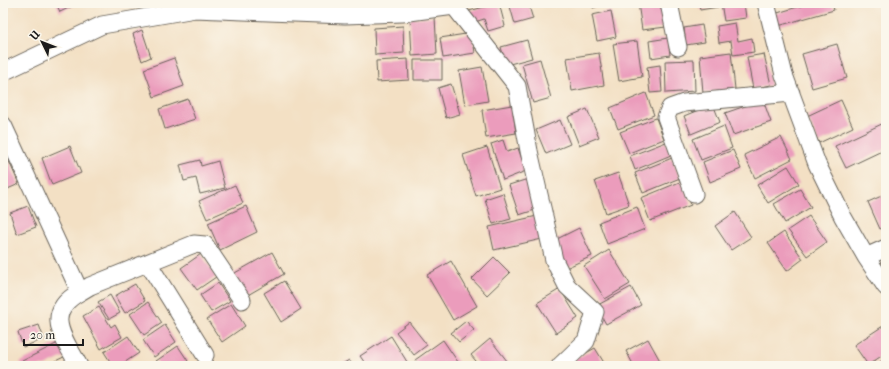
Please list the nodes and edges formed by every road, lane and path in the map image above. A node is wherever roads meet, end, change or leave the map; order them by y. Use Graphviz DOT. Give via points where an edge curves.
graph roads {
  1 [pos="669,3"];
  2 [pos="766,3"];
  3 [pos="456,4"];
  4 [pos="194,6"];
  5 [pos="678,47"];
  6 [pos="3,72"];
  7 [pos="791,93"];
  8 [pos="3,125"];
  9 [pos="694,194"];
  10 [pos="886,248"];
  11 [pos="866,258"];
  12 [pos="148,263"];
  13 [pos="886,287"];
  14 [pos="80,292"];
  15 [pos="242,300"];
  16 [pos="205,355"];
  17 [pos="79,366"];
  18 [pos="560,366"];
  1 -- 5 [label="street"];
  2 -- 7 [label="street"];
  3 -- 4 [label="street" via="402,13 345,15"];
  3 -- 18 [label="street" via="517,86 554,260 567,286 595,312 586,341"];
  4 -- 6 [label="street" via="102,25"];
  7 -- 9 [label="street" via="684,103 670,108 666,117"];
  7 -- 11 [label="street" via="827,186"];
  8 -- 14 [label="street"];
  10 -- 11 [label="street"];
  11 -- 13 [label="street"];
  12 -- 14 [label="street"];
  12 -- 15 [label="street" via="194,244 205,245"];
  12 -- 16 [label="street"];
  14 -- 17 [label="street" via="68,299 60,312 58,328"];
}
